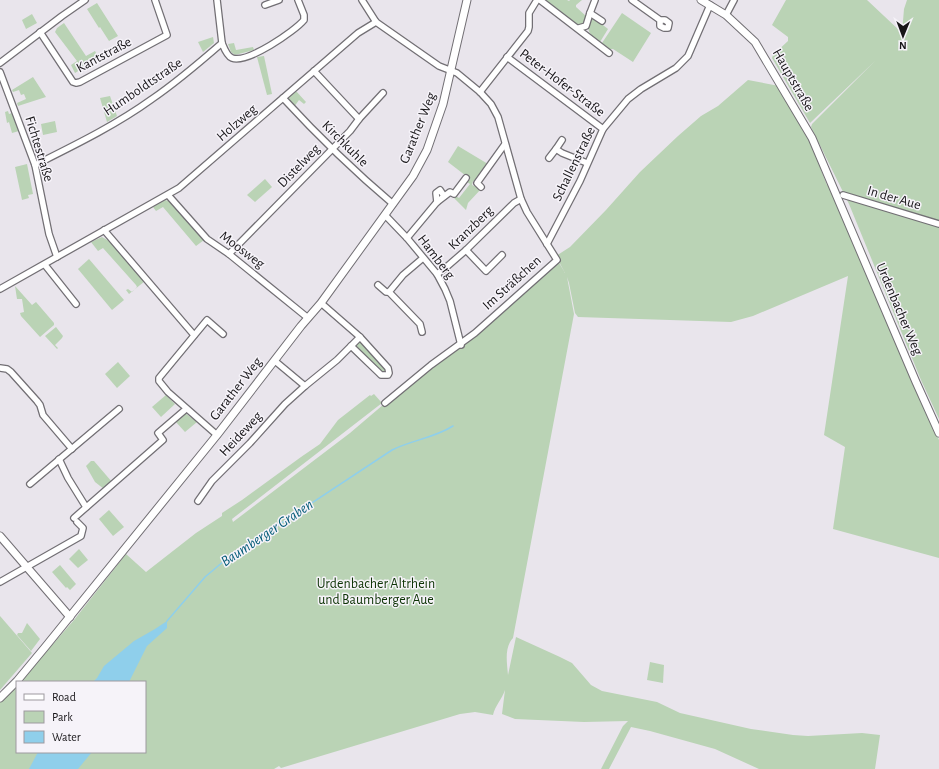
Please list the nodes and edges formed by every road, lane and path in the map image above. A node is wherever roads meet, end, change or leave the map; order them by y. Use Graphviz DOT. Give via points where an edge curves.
graph roads {
  1 [pos="85,0"];
  2 [pos="155,0"];
  3 [pos="217,0"];
  4 [pos="279,0"];
  5 [pos="298,0"];
  6 [pos="362,0"];
  7 [pos="467,0"];
  8 [pos="537,0"];
  9 [pos="540,0"];
  10 [pos="596,0"];
  11 [pos="632,0"];
  12 [pos="701,0"];
  13 [pos="734,0"];
  14 [pos="265,5"];
  15 [pos="710,5"];
  16 [pos="590,13"];
  17 [pos="726,15"];
  18 [pos="660,20"];
  19 [pos="602,21"];
  20 [pos="376,22"];
  21 [pos="586,26"];
  22 [pos="579,28"];
  23 [pos="40,32"];
  24 [pos="588,36"];
  25 [pos="222,43"];
  26 [pos="609,52"];
  27 [pos="507,57"];
  28 [pos="0,62"];
  29 [pos="314,71"];
  30 [pos="452,71"];
  31 [pos="0,72"];
  32 [pos="480,92"];
  33 [pos="383,94"];
  34 [pos="284,98"];
  35 [pos="359,119"];
  36 [pos="603,129"];
  37 [pos="562,140"];
  38 [pos="505,144"];
  39 [pos="556,148"];
  40 [pos="332,149"];
  41 [pos="549,158"];
  42 [pos="588,163"];
  43 [pos="35,165"];
  44 [pos="466,178"];
  45 [pos="481,187"];
  46 [pos="168,195"];
  47 [pos="839,195"];
  48 [pos="521,198"];
  49 [pos="393,204"];
  50 [pos="385,215"];
  51 [pos="939,224"];
  52 [pos="104,230"];
  53 [pos="540,232"];
  54 [pos="554,232"];
  55 [pos="407,238"];
  56 [pos="547,244"];
  57 [pos="466,250"];
  58 [pos="229,254"];
  59 [pos="502,255"];
  60 [pos="57,257"];
  61 [pos="423,258"];
  62 [pos="45,264"];
  63 [pos="437,274"];
  64 [pos="378,285"];
  65 [pos="0,289"];
  66 [pos="389,292"];
  67 [pos="320,303"];
  68 [pos="76,304"];
  69 [pos="308,318"];
  70 [pos="422,332"];
  71 [pos="223,334"];
  72 [pos="194,335"];
  73 [pos="360,337"];
  74 [pos="461,345"];
  75 [pos="351,346"];
  76 [pos="275,361"];
  77 [pos="0,368"];
  78 [pos="305,386"];
  79 [pos="385,402"];
  80 [pos="119,409"];
  81 [pos="186,409"];
  82 [pos="939,433"];
  83 [pos="217,435"];
  84 [pos="72,449"];
  85 [pos="59,460"];
  86 [pos="30,484"];
  87 [pos="198,500"];
  88 [pos="86,508"];
  89 [pos="0,536"];
  90 [pos="27,567"];
  91 [pos="0,582"];
  92 [pos="70,617"];
  93 [pos="17,681"];
  94 [pos="16,682"];
  95 [pos="0,698"];
  1 -- 23 [label="street"];
  2 -- 23 [label="street, Kantstraße" via="167,35 80,82 73,82"];
  3 -- 25 [label="street"];
  4 -- 14 [label="street"];
  5 -- 25 [label="street" via="304,20 286,35 258,52 238,59 233,58 229,56"];
  6 -- 20 [label="street"];
  7 -- 30 [label="street, Garather Weg"];
  8 -- 27 [label="street" via="529,13 529,29"];
  9 -- 22 [label="street"];
  10 -- 16 [label="street"];
  11 -- 18 [label="street"];
  12 -- 15 [label="street, Hauptstraße"];
  13 -- 17 [label="street"];
  15 -- 17 [label="street, Hauptstraße"];
  15 -- 36 [label="street, Schallenstraße" via="688,56 676,68 628,99"];
  16 -- 19 [label="street"];
  16 -- 21 [label="street"];
  17 -- 47 [label="street, Hauptstraße" via="750,36 765,56 812,138"];
  20 -- 29 [label="street, Holzweg" via="358,33"];
  20 -- 30 [label="street, Im Sträßchen" via="439,66"];
  21 -- 22 [label="street"];
  21 -- 24 [label="street"];
  22 -- 24 [label="street"];
  23 -- 28 [label="street"];
  24 -- 26 [label="street"];
  25 -- 43 [label="street, Humboldtstraße" via="151,100 85,140"];
  27 -- 32 [label="street"];
  27 -- 36 [label="street, Peter-Hofer-Straße"];
  29 -- 34 [label="street, Holzweg"];
  29 -- 35 [label="street"];
  30 -- 32 [label="street, Im Sträßchen"];
  30 -- 49 [label="street, Garather Weg" via="427,150 413,176"];
  31 -- 43 [label="street, Fichtestraße"];
  32 -- 38 [label="street, Im Sträßchen" via="492,104"];
  33 -- 35 [label="street, Distelweg"];
  34 -- 40 [label="street, Kirchkuhle"];
  34 -- 46 [label="street, Holzweg"];
  35 -- 40 [label="street, Distelweg"];
  36 -- 42 [label="street, Schallenstraße"];
  37 -- 39 [label="street"];
  38 -- 45 [label="street" via="477,183"];
  38 -- 48 [label="street, Im Sträßchen"];
  39 -- 41 [label="street"];
  39 -- 42 [label="street"];
  40 -- 49 [label="street, Kirchkuhle"];
  40 -- 58 [label="street, Distelweg"];
  42 -- 54 [label="street, Schallenstraße"];
  43 -- 60 [label="street, Fichtestraße" via="49,234"];
  44 -- 55 [label="street" via="454,194 450,192 437,202"];
  46 -- 52 [label="street, Holzweg"];
  46 -- 58 [label="street, Moosweg" via="207,239"];
  47 -- 51 [label="street, In der Aue"];
  47 -- 82 [label="street, Urdenbacher Weg"];
  48 -- 53 [label="street, Im Sträßchen"];
  48 -- 57 [label="street, Kranzberg"];
  49 -- 50 [label="street, Garather Weg"];
  50 -- 55 [label="street, Hamberg"];
  50 -- 67 [label="street, Garather Weg"];
  52 -- 60 [label="street, Holzweg"];
  52 -- 72 [label="street"];
  53 -- 54 [label="street"];
  53 -- 56 [label="street, Im Sträßchen"];
  54 -- 56 [label="street, Schallenstraße"];
  55 -- 61 [label="street, Hamberg"];
  56 -- 74 [label="street, Im Sträßchen" via="556,260"];
  57 -- 59 [label="street" via="486,271"];
  57 -- 63 [label="street, Kranzberg"];
  58 -- 69 [label="street, Moosweg"];
  60 -- 62 [label="street, Holzweg"];
  61 -- 63 [label="street, Hamberg"];
  61 -- 66 [label="street" via="403,275"];
  62 -- 65 [label="street, Holzweg"];
  62 -- 68 [label="street"];
  63 -- 74 [label="street, Hamberg" via="450,301"];
  64 -- 66 [label="street"];
  66 -- 70 [label="street" via="420,324"];
  67 -- 69 [label="street, Garather Weg"];
  67 -- 73 [label="street"];
  69 -- 76 [label="street, Garather Weg"];
  71 -- 72 [label="street" via="207,320"];
  72 -- 81 [label="street" via="159,378 162,386"];
  73 -- 75 [label="street, Heideweg"];
  73 -- 75 [label="street" via="388,368 388,375 378,372"];
  74 -- 79 [label="street, Im Sträßchen"];
  75 -- 78 [label="street, Heideweg"];
  76 -- 78 [label="street"];
  76 -- 83 [label="street, Garather Weg"];
  77 -- 84 [label="street" via="11,372 37,401 43,415"];
  78 -- 87 [label="street, Heideweg" via="285,404"];
  80 -- 84 [label="street"];
  81 -- 83 [label="street"];
  81 -- 88 [label="street" via="158,433 163,440 154,449"];
  83 -- 92 [label="street, Garather Weg"];
  84 -- 85 [label="street"];
  85 -- 86 [label="street"];
  85 -- 88 [label="street"];
  88 -- 90 [label="street" via="76,520 83,528 81,536"];
  89 -- 90 [label="street"];
  90 -- 91 [label="street"];
  90 -- 92 [label="street"];
  92 -- 93 [label="street, Garather Weg"];
  94 -- 95 [label="street, Garather Weg"];
}
